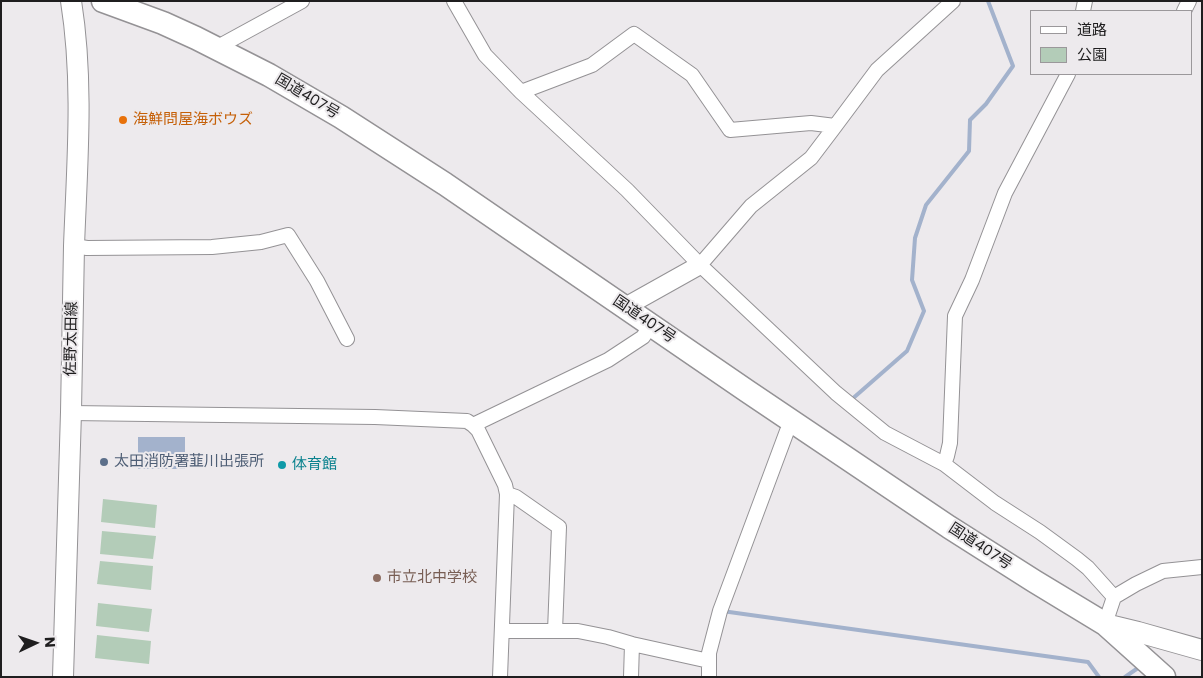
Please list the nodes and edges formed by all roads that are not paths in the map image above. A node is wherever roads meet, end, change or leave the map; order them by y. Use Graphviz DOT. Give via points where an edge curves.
graph roads {
  1 [pos="71,1"];
  2 [pos="102,1"];
  3 [pos="302,1"];
  4 [pos="953,1"];
  5 [pos="458,3"];
  6 [pos="216,48"];
  7 [pos="1067,75"];
  8 [pos="521,92"];
  9 [pos="835,126"];
  10 [pos="74,246"];
  11 [pos="700,265"];
  12 [pos="625,307"];
  13 [pos="651,325"];
  14 [pos="347,339"];
  15 [pos="71,413"];
  16 [pos="793,420"];
  17 [pos="473,425"];
  18 [pos="944,464"];
  19 [pos="506,494"];
  20 [pos="1202,567"];
  21 [pos="1114,598"];
  22 [pos="1105,624"];
  23 [pos="555,631"];
  24 [pos="502,632"];
  25 [pos="632,644"];
  26 [pos="1202,650"];
  27 [pos="709,661"];
  28 [pos="1160,675"];
  29 [pos="63,677"];
  30 [pos="500,677"];
  31 [pos="630,677"];
  32 [pos="709,677"];
  1 -- 10 [label="main road, 佐野太田線" via="78,68 79,129"];
  2 -- 6 [label="highway, 国道407号" via="163,23"];
  3 -- 6 [label="street"];
  4 -- 9 [label="street" via="878,70"];
  5 -- 8 [label="street" via="485,55"];
  6 -- 12 [label="highway, 国道407号" via="340,117"];
  7 -- 18 [label="street" via="1005,192 956,316 950,443"];
  8 -- 9 [label="street" via="592,65 634,34 692,75 730,130 811,123"];
  8 -- 11 [label="street" via="627,190"];
  9 -- 11 [label="street" via="811,158 751,206"];
  10 -- 14 [label="street" via="212,247 261,242 288,235 317,281"];
  10 -- 15 [label="main road, 佐野太田線"];
  11 -- 12 [label="street"];
  11 -- 18 [label="street" via="870,421 885,433"];
  12 -- 13 [label="highway, 国道407号"];
  13 -- 16 [label="highway, 国道407号"];
  13 -- 17 [label="street" via="643,337 608,360"];
  15 -- 17 [label="street" via="375,417 467,422"];
  15 -- 29 [label="main road, 佐野太田線"];
  16 -- 22 [label="highway, 国道407号" via="950,527"];
  16 -- 27 [label="street" via="720,610"];
  17 -- 19 [label="street" via="505,485"];
  18 -- 21 [label="street" via="1088,568"];
  19 -- 23 [label="street" via="516,497 559,527"];
  19 -- 24 [label="street"];
  20 -- 21 [label="street" via="1163,571"];
  21 -- 22 [label="street"];
  22 -- 26 [label="main road"];
  22 -- 28 [label="highway, 国道407号"];
  23 -- 24 [label="street"];
  23 -- 25 [label="street" via="608,637"];
  24 -- 30 [label="street"];
  25 -- 27 [label="street"];
  25 -- 31 [label="street"];
  27 -- 32 [label="street"];
}
